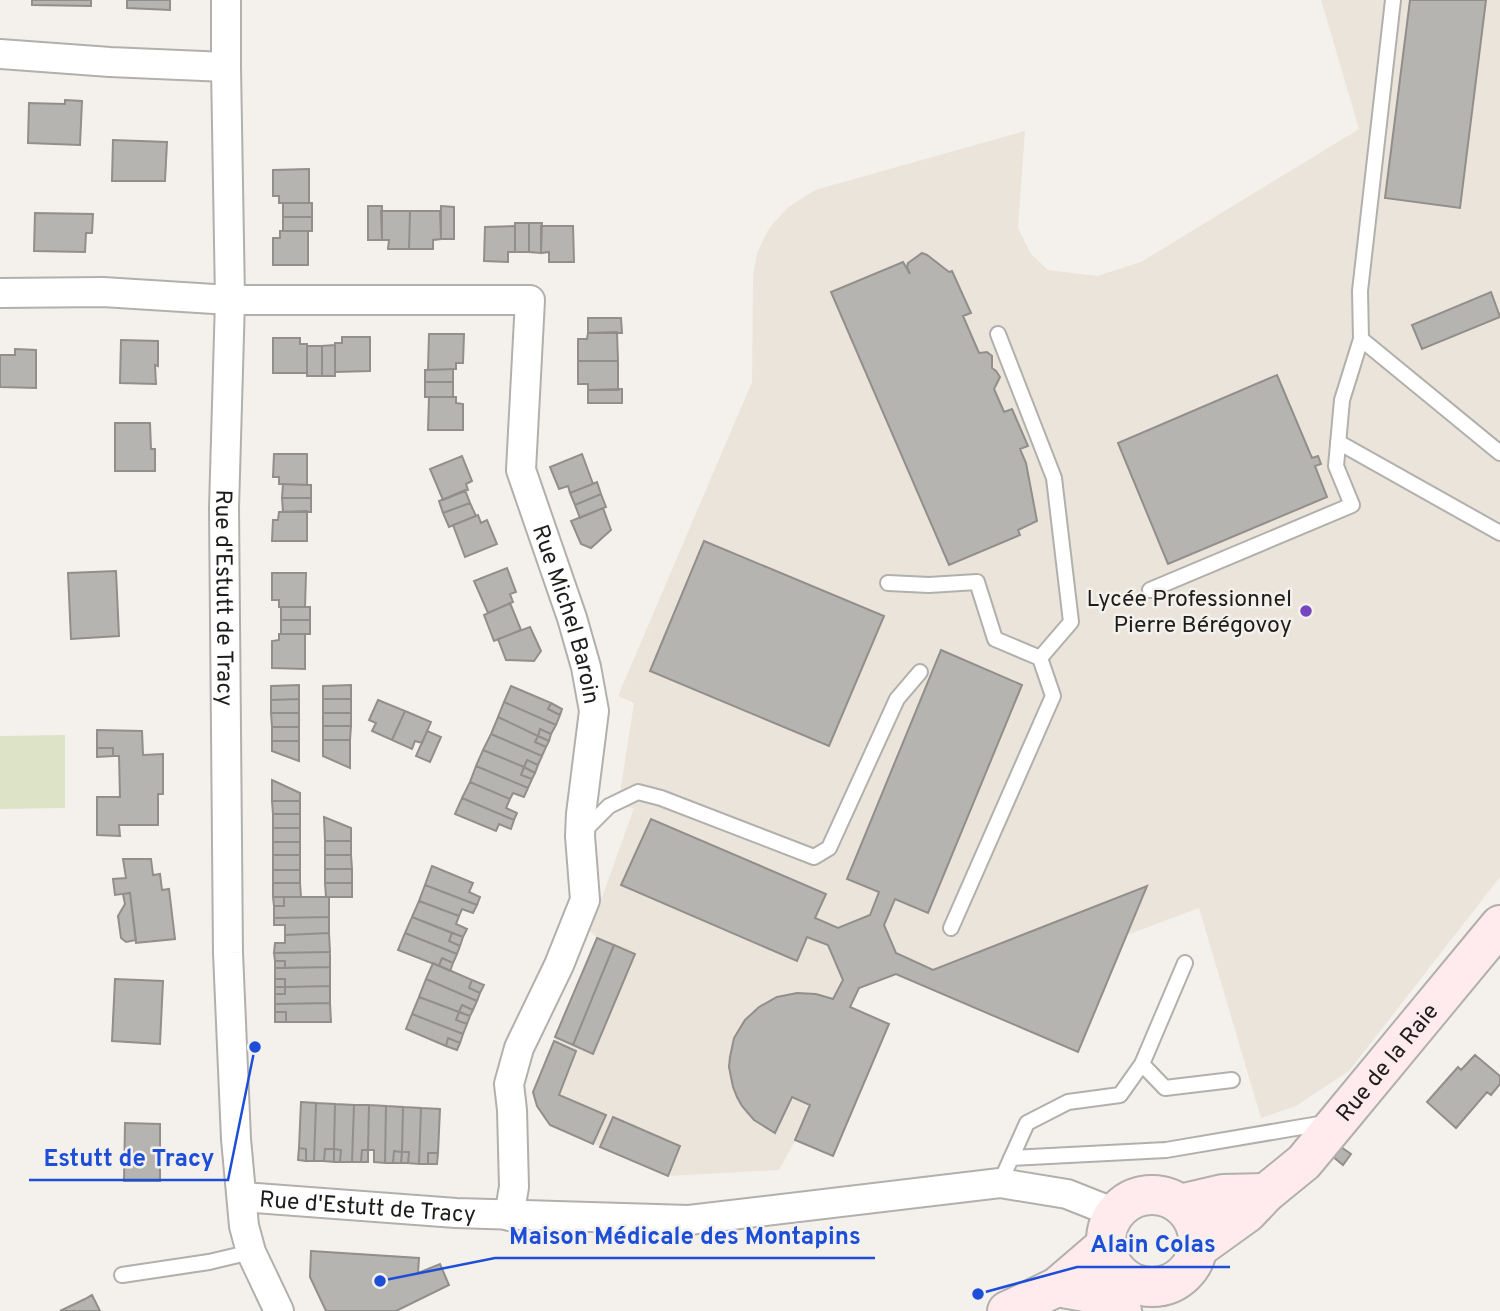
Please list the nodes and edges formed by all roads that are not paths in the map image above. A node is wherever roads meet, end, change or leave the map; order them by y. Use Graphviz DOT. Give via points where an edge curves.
graph roads {
  1 [pos="226,0"];
  2 [pos="1393,0"];
  3 [pos="0,54"];
  4 [pos="226,67"];
  5 [pos="0,293"];
  6 [pos="230,300"];
  7 [pos="998,334"];
  8 [pos="1361,339"];
  9 [pos="1338,442"];
  10 [pos="1500,453"];
  11 [pos="1500,533"];
  12 [pos="888,583"];
  13 [pos="1150,590"];
  14 [pos="1040,658"];
  15 [pos="920,672"];
  16 [pos="580,836"];
  17 [pos="1500,925"];
  18 [pos="951,928"];
  19 [pos="1185,963"];
  20 [pos="1142,1064"];
  21 [pos="1232,1080"];
  22 [pos="1337,1121"];
  23 [pos="1006,1170"];
  24 [pos="1266,1193"];
  25 [pos="242,1197"];
  26 [pos="1180,1204"];
  27 [pos="509,1216"];
  28 [pos="247,1239"];
  29 [pos="1124,1273"];
  30 [pos="122,1275"];
  31 [pos="1179,1280"];
  32 [pos="1057,1287"];
  33 [pos="279,1311"];
  34 [pos="1007,1311"];
  1 -- 4 [label="street, Rue d'Estutt de Tracy"];
  2 -- 8 [label="lane" via="1360,291"];
  3 -- 4 [label="street"];
  4 -- 6 [label="street, Rue d'Estutt de Tracy"];
  5 -- 6 [label="street" via="103,292"];
  6 -- 16 [label="street, Rue Michel Baroin" via="530,300 521,470 572,618 594,711"];
  6 -- 25 [label="street, Rue d'Estutt de Tracy" via="224,508 228,953"];
  7 -- 14 [label="lane" via="1054,478 1071,622"];
  8 -- 9 [label="lane" via="1342,400"];
  8 -- 10 [label="lane"];
  9 -- 11 [label="lane"];
  9 -- 13 [label="lane" via="1336,466 1352,505"];
  12 -- 14 [label="lane" via="977,582 995,639"];
  14 -- 18 [label="lane" via="1053,696"];
  15 -- 16 [label="lane" via="897,699 829,848 814,857 662,798 638,793 609,806"];
  16 -- 27 [label="street, Rue Michel Baroin" via="585,900 519,1048 509,1084 514,1187"];
  17 -- 22 [label="street, Rue de la Raie"];
  19 -- 20 [label="lane"];
  20 -- 21 [label="lane" via="1165,1088"];
  20 -- 23 [label="lane" via="1121,1095 1068,1102 1027,1123"];
  22 -- 23 [label="lane" via="1167,1150"];
  22 -- 24 [label="street, Rue de la Raie" via="1304,1162"];
  23 -- 27 [label="street, Rue d'Estutt de Tracy" via="689,1220"];
  23 -- 29 [label="street, Rue d'Estutt de Tracy" via="1067,1194"];
  24 -- 26 [label="street" via="1223,1194"];
  24 -- 31 [label="street, Rue de la Raie"];
  25 -- 27 [label="street, Rue d'Estutt de Tracy"];
  25 -- 28 [label="street, Rue d'Estutt de Tracy"];
  26 -- 29 [label="street" via="1153,1195 1126,1203"];
  26 -- 31 [label="street" via="1195,1224 1198,1237"];
  28 -- 30 [label="lane" via="209,1262"];
  28 -- 33 [label="street"];
  29 -- 31 [label="street" via="1150,1287"];
  29 -- 32 [label="street"];
  29 -- 32 [label="street" via="1096,1294"];
  32 -- 34 [label="street"];
}
